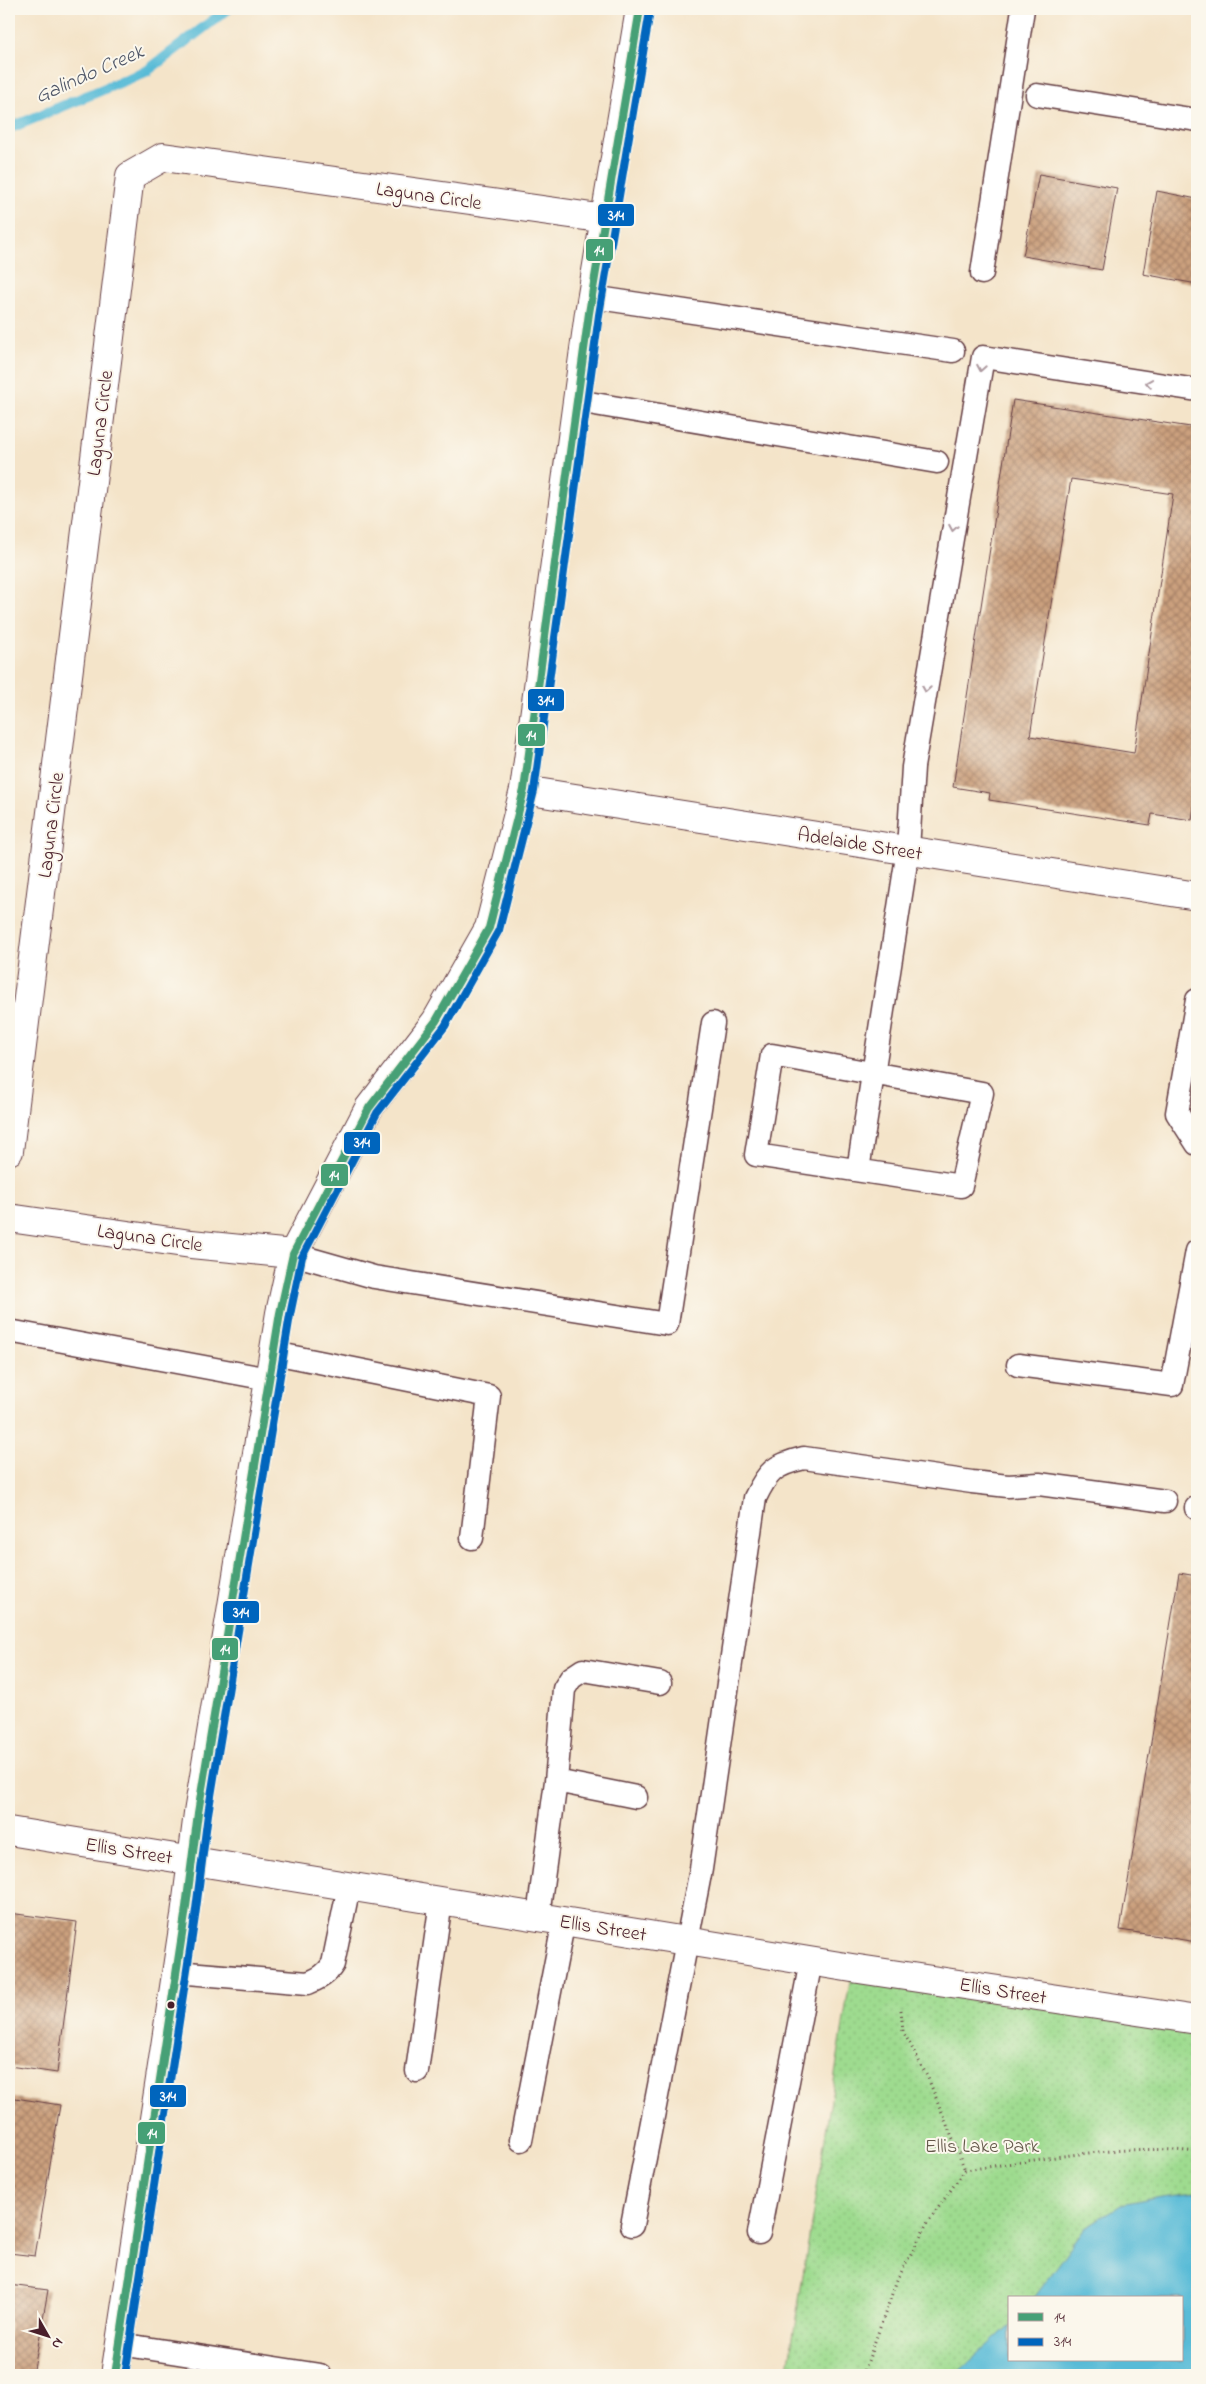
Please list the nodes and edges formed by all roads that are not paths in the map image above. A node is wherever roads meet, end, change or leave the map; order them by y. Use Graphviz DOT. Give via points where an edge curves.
graph roads {
  1 [pos="640,9"];
  2 [pos="1023,9"];
  3 [pos="1037,95"];
  4 [pos="1197,120"];
  5 [pos="606,219"];
  6 [pos="982,273"];
  7 [pos="592,297"];
  8 [pos="953,351"];
  9 [pos="1197,390"];
  10 [pos="577,401"];
  11 [pos="937,462"];
  12 [pos="524,790"];
  13 [pos="908,850"];
  14 [pos="1197,896"];
  15 [pos="1197,1000"];
  16 [pos="713,1023"];
  17 [pos="874,1073"];
  18 [pos="1197,1144"];
  19 [pos="9,1150"];
  20 [pos="858,1170"];
  21 [pos="9,1218"];
  22 [pos="1197,1251"];
  23 [pos="292,1254"];
  24 [pos="9,1331"];
  25 [pos="1018,1365"];
  26 [pos="271,1366"];
  27 [pos="1165,1501"];
  28 [pos="472,1538"];
  29 [pos="660,1682"];
  30 [pos="556,1781"];
  31 [pos="636,1797"];
  32 [pos="9,1831"];
  33 [pos="193,1860"];
  34 [pos="350,1886"];
  35 [pos="442,1901"];
  36 [pos="551,1918"];
  37 [pos="688,1941"];
  38 [pos="812,1961"];
  39 [pos="176,1972"];
  40 [pos="1197,2020"];
  41 [pos="417,2072"];
  42 [pos="522,2140"];
  43 [pos="632,2225"];
  44 [pos="759,2233"];
  45 [pos="120,2344"];
  46 [pos="115,2375"];
  47 [pos="320,2375"];
  1 -- 5 [label="street"];
  2 -- 6 [label="lane"];
  3 -- 4 [label="lane"];
  5 -- 7 [label="street"];
  5 -- 19 [label="street, Laguna Circle" via="163,157 130,176"];
  7 -- 8 [label="lane"];
  7 -- 10 [label="street"];
  9 -- 13 [label="lane, one-way" via="983,357 913,768"];
  10 -- 11 [label="lane"];
  10 -- 12 [label="street"];
  12 -- 13 [label="street, Adelaide Street"];
  12 -- 23 [label="street" via="489,928 436,1021 369,1108"];
  13 -- 14 [label="street, Adelaide Street"];
  13 -- 17 [label="lane"];
  15 -- 18 [label="lane" via="1177,1113"];
  16 -- 23 [label="lane" via="668,1324 374,1277"];
  17 -- 20 [label="lane"];
  17 -- 20 [label="lane" via="772,1055 756,1155"];
  17 -- 20 [label="lane" via="982,1093 961,1186"];
  21 -- 23 [label="street, Laguna Circle" via="191,1244"];
  22 -- 25 [label="lane" via="1172,1385"];
  23 -- 26 [label="street"];
  24 -- 26 [label="lane"];
  26 -- 28 [label="lane" via="489,1396"];
  26 -- 33 [label="street"];
  27 -- 37 [label="lane" via="1039,1484 1008,1486 972,1482 804,1458 785,1462 766,1476 756,1498"];
  29 -- 30 [label="lane" via="583,1670 570,1678 564,1689"];
  30 -- 31 [label="lane"];
  30 -- 36 [label="lane"];
  32 -- 33 [label="street, Ellis Street"];
  33 -- 34 [label="street, Ellis Street"];
  33 -- 39 [label="street"];
  34 -- 35 [label="street, Ellis Street"];
  34 -- 39 [label="lane" via="333,1964 318,1979 308,1983"];
  35 -- 36 [label="street, Ellis Street"];
  35 -- 41 [label="lane"];
  36 -- 37 [label="street, Ellis Street"];
  36 -- 42 [label="lane"];
  37 -- 38 [label="street, Ellis Street"];
  37 -- 43 [label="lane"];
  38 -- 40 [label="street, Ellis Street"];
  38 -- 44 [label="lane"];
  39 -- 45 [label="street"];
  45 -- 46 [label="street"];
  45 -- 47 [label="lane"];
}
